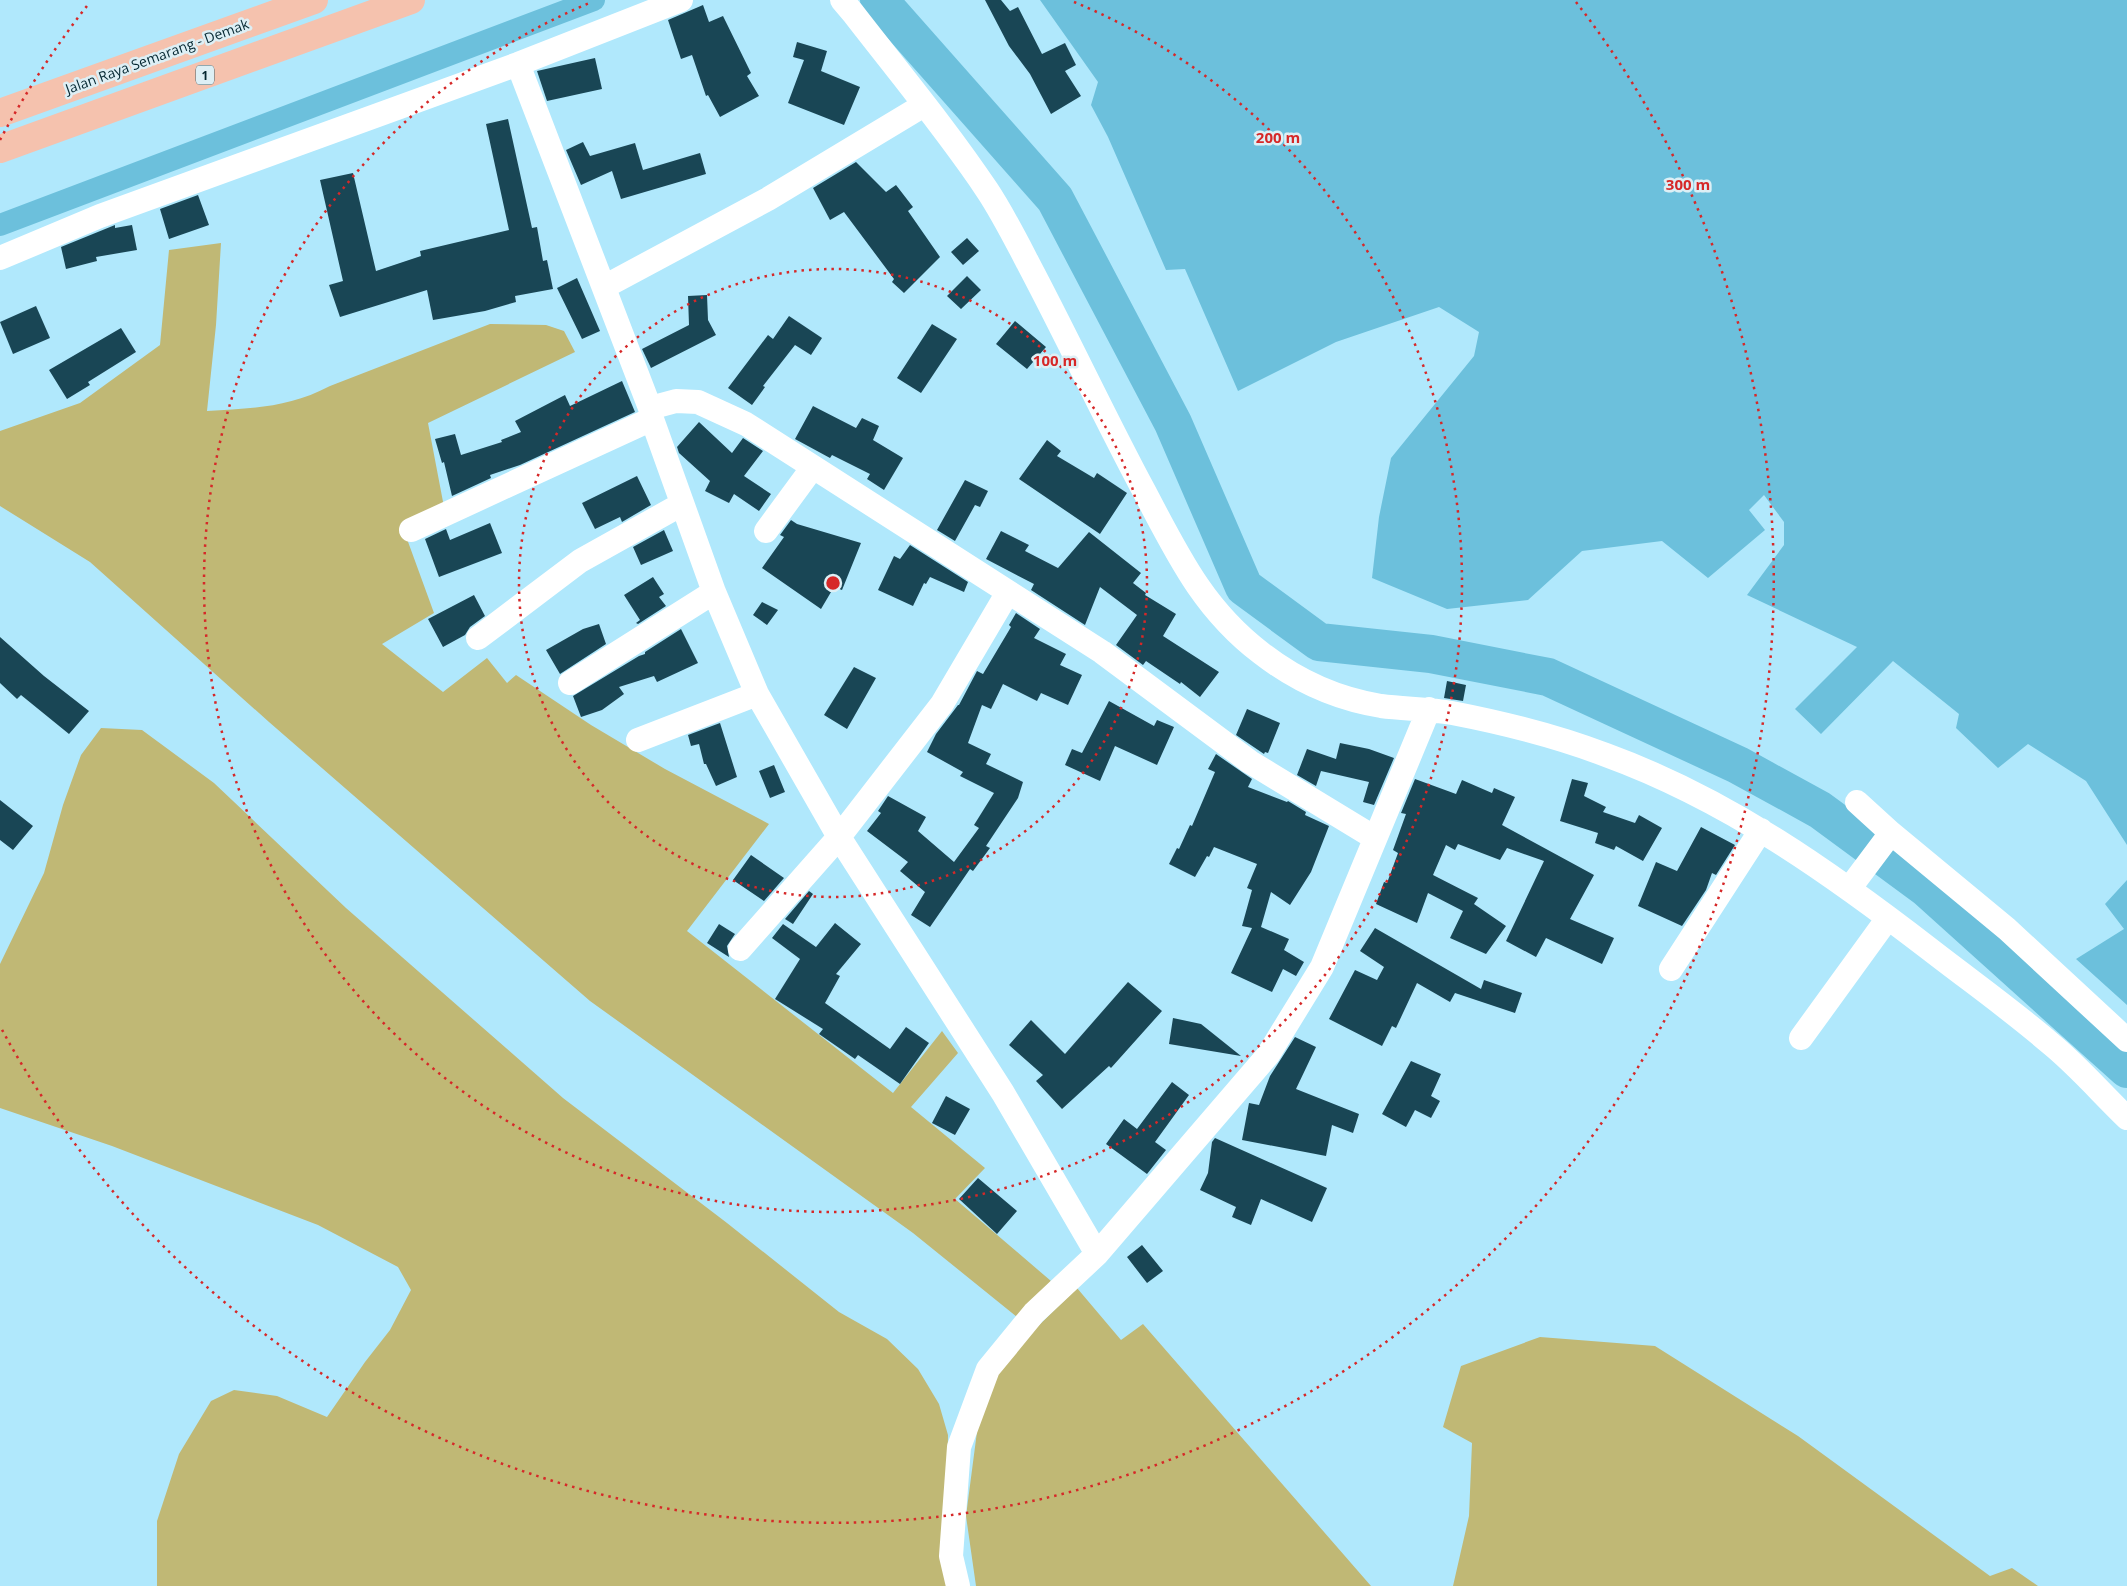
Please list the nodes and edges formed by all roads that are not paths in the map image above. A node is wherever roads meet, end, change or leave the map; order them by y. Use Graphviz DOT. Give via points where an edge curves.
graph roads {
  1 [pos="314,0"];
  2 [pos="411,0"];
  3 [pos="681,0"];
  4 [pos="842,0"];
  5 [pos="518,64"];
  6 [pos="924,105"];
  7 [pos="0,113"];
  8 [pos="0,149"];
  9 [pos="0,258"];
  10 [pos="604,287"];
  11 [pos="651,414"];
  12 [pos="812,467"];
  13 [pos="682,504"];
  14 [pos="411,530"];
  15 [pos="766,531"];
  16 [pos="714,592"];
  17 [pos="1008,592"];
  18 [pos="478,638"];
  19 [pos="570,683"];
  20 [pos="757,694"];
  21 [pos="1429,709"];
  22 [pos="638,740"];
  23 [pos="1856,802"];
  24 [pos="1761,830"];
  25 [pos="839,837"];
  26 [pos="1375,838"];
  27 [pos="1886,840"];
  28 [pos="1856,879"];
  29 [pos="1888,918"];
  30 [pos="740,949"];
  31 [pos="1671,969"];
  32 [pos="1801,1038"];
  33 [pos="2127,1040"];
  34 [pos="2127,1118"];
  35 [pos="1097,1254"];
  36 [pos="958,1586"];
  1 -- 7 [label="highway, Jalan Raya Semarang - Demak"];
  2 -- 8 [label="highway, 1"];
  3 -- 5 [label="street"];
  4 -- 6 [label="street"];
  5 -- 9 [label="street" via="100,216"];
  5 -- 10 [label="street"];
  6 -- 10 [label="street" via="768,198"];
  6 -- 21 [label="street" via="988,191 1187,572 1220,617 1260,652 1301,681 1350,699 1385,706"];
  10 -- 11 [label="street"];
  11 -- 12 [label="street" via="676,401 698,402 746,424"];
  11 -- 13 [label="street"];
  11 -- 14 [label="street"];
  12 -- 15 [label="street"];
  12 -- 17 [label="street"];
  13 -- 16 [label="street"];
  13 -- 18 [label="street" via="580,561"];
  16 -- 19 [label="street"];
  16 -- 20 [label="street"];
  17 -- 25 [label="street" via="942,704"];
  17 -- 26 [label="street" via="1102,652 1250,762"];
  20 -- 22 [label="street"];
  20 -- 25 [label="street"];
  21 -- 24 [label="street" via="1519,728 1607,755 1692,792"];
  21 -- 26 [label="street"];
  23 -- 27 [label="street"];
  24 -- 28 [label="street" via="1812,862"];
  24 -- 31 [label="street"];
  25 -- 30 [label="street"];
  25 -- 35 [label="street" via="1003,1093"];
  26 -- 35 [label="street" via="1322,967 1268,1055"];
  27 -- 28 [label="street"];
  27 -- 33 [label="street" via="2007,929"];
  28 -- 29 [label="street"];
  29 -- 32 [label="street"];
  29 -- 34 [label="street" via="2054,1046"];
  35 -- 36 [label="street" via="1034,1313 988,1369 959,1446 951,1556"];
}
